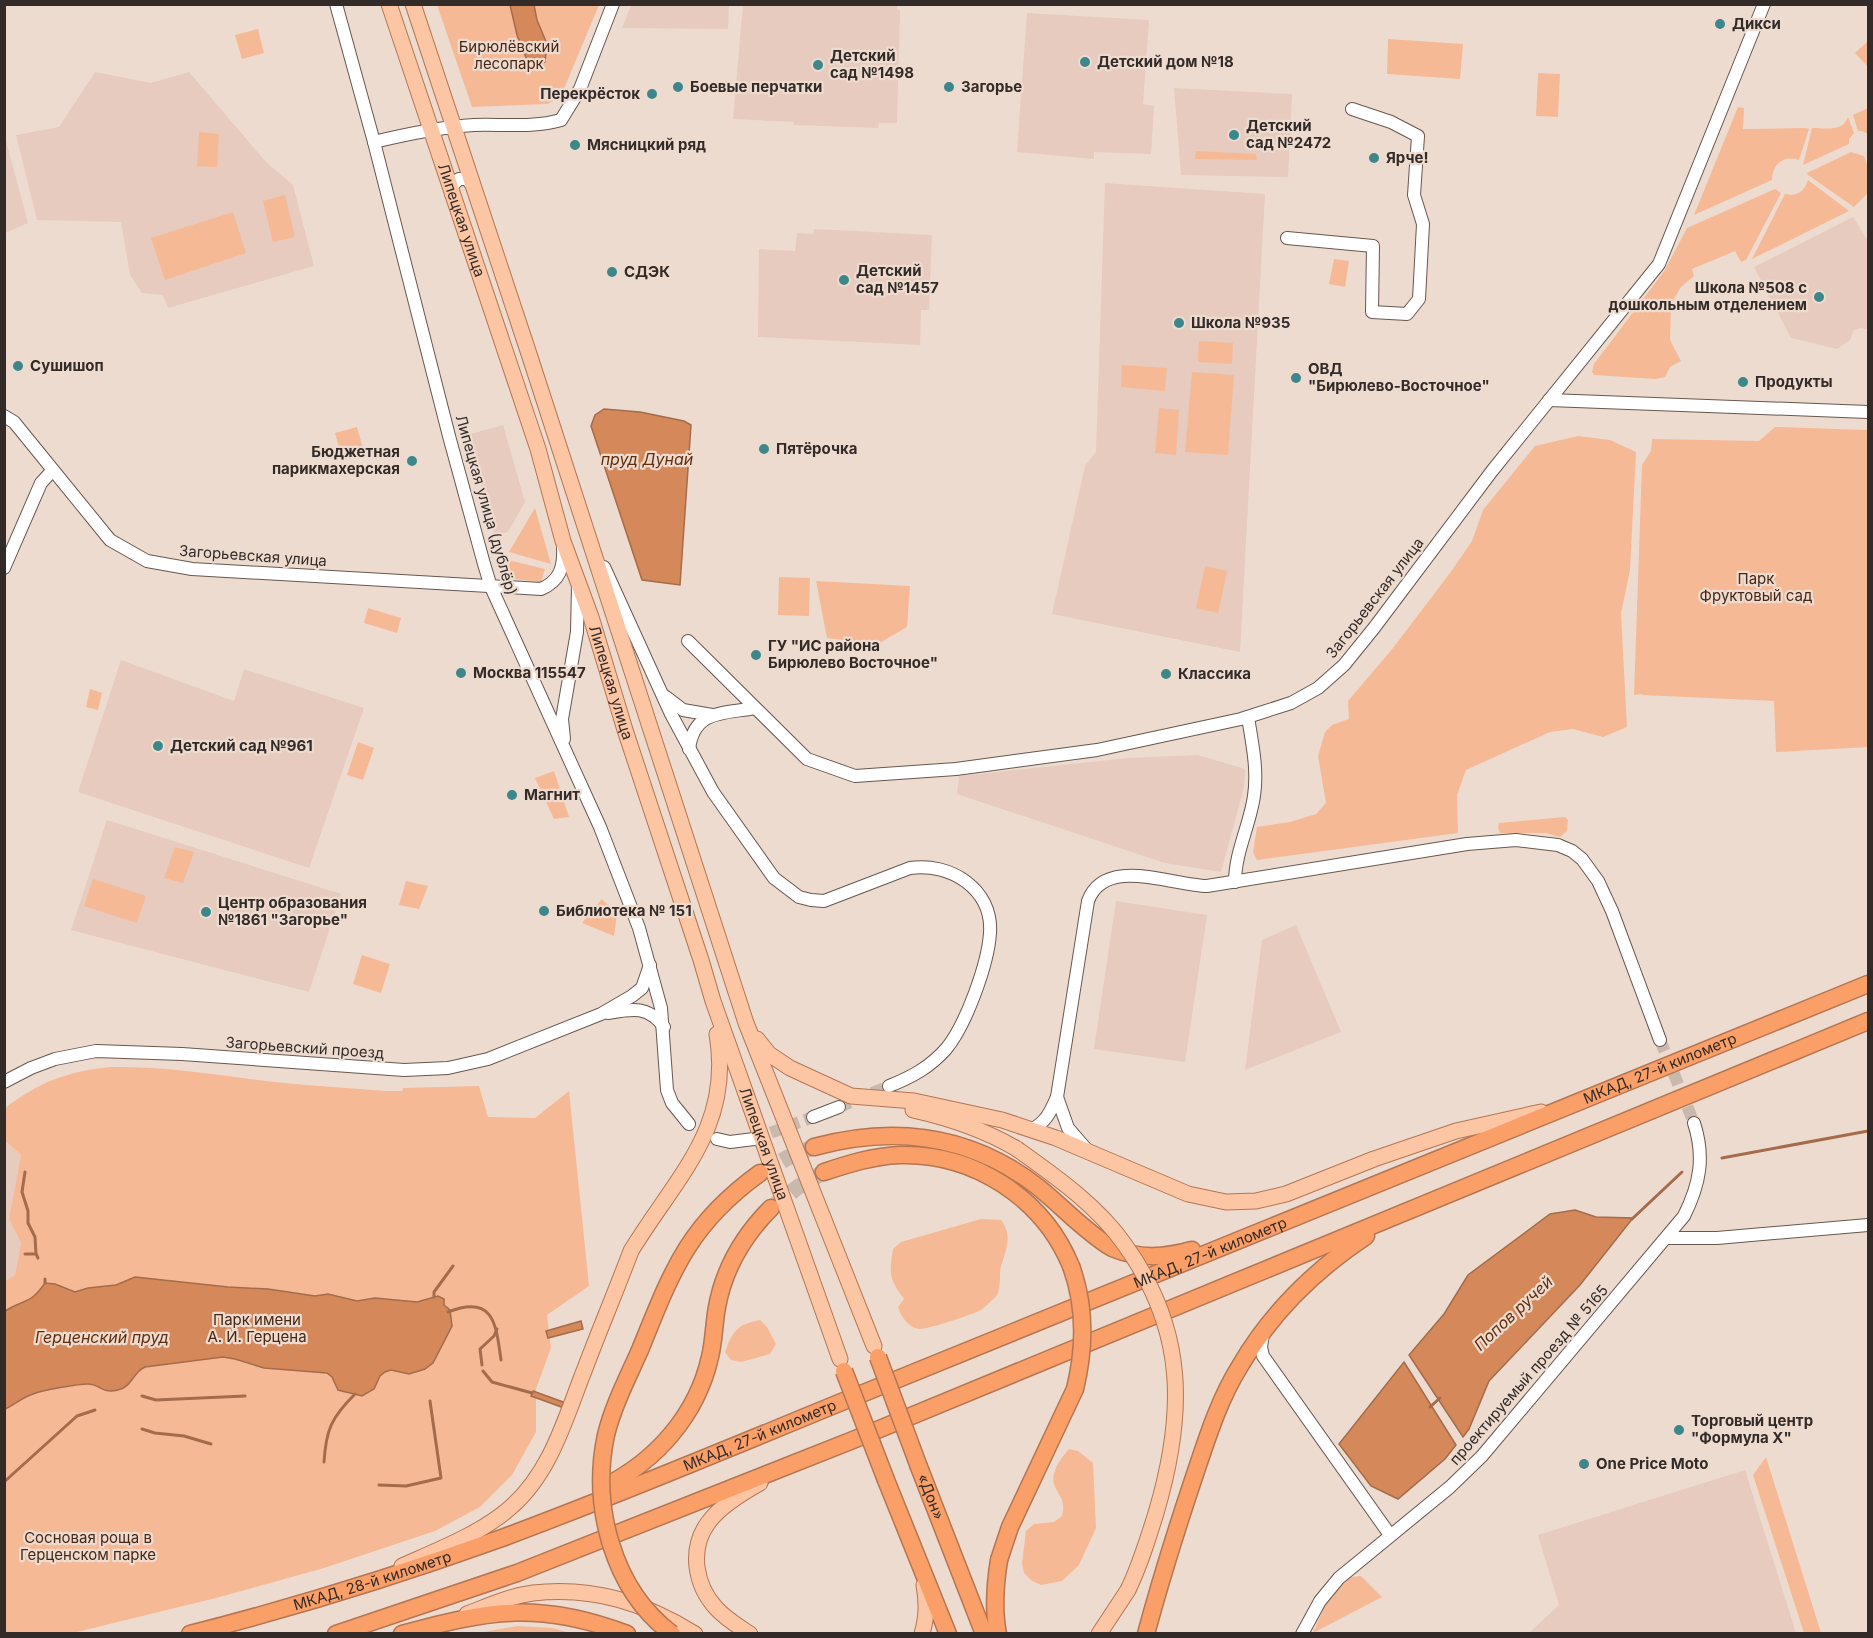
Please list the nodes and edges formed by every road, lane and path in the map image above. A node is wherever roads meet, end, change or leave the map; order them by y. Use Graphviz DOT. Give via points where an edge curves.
graph roads {
  1 [pos="336,4"];
  2 [pos="388,4"];
  3 [pos="413,4"];
  4 [pos="614,4"];
  5 [pos="1764,4"];
  6 [pos="1352,109"];
  7 [pos="454,126"];
  8 [pos="430,129"];
  9 [pos="374,142"];
  10 [pos="473,187"];
  11 [pos="452,194"];
  12 [pos="1287,238"];
  13 [pos="1549,400"];
  14 [pos="1869,412"];
  15 [pos="4,416"];
  16 [pos="52,471"];
  17 [pos="584,523"];
  18 [pos="563,541"];
  19 [pos="4,568"];
  20 [pos="578,582"];
  21 [pos="491,587"];
  22 [pos="688,641"];
  23 [pos="661,692"];
  24 [pos="755,708"];
  25 [pos="713,715"];
  26 [pos="1248,717"];
  27 [pos="689,750"];
  28 [pos="574,768"];
  29 [pos="1235,882"];
  30 [pos="650,963"];
  31 [pos="1869,984"];
  32 [pos="713,1001"];
  33 [pos="601,1014"];
  34 [pos="1869,1021"];
  35 [pos="746,1023"];
  36 [pos="664,1027"];
  37 [pos="1660,1040"];
  38 [pos="4,1082"];
  39 [pos="889,1086"];
  40 [pos="851,1096"];
  41 [pos="1057,1097"];
  42 [pos="1564,1106"];
  43 [pos="839,1107"];
  44 [pos="813,1117"];
  45 [pos="689,1124"];
  46 [pos="1695,1127"];
  47 [pos="1031,1130"];
  48 [pos="717,1139"];
  49 [pos="754,1139"];
  50 [pos="814,1147"];
  51 [pos="1090,1152"];
  52 [pos="824,1172"];
  53 [pos="760,1173"];
  54 [pos="771,1208"];
  55 [pos="1416,1208"];
  56 [pos="1869,1225"];
  57 [pos="1253,1234"];
  58 [pos="1667,1238"];
  59 [pos="1263,1331"];
  60 [pos="876,1352"];
  61 [pos="842,1365"];
  62 [pos="790,1465"];
  63 [pos="552,1519"];
  64 [pos="1390,1535"];
  65 [pos="503,1537"];
  66 [pos="922,1573"];
  67 [pos="339,1593"];
  68 [pos="450,1620"];
  69 [pos="190,1634"];
  70 [pos="336,1634"];
  71 [pos="402,1634"];
  72 [pos="627,1634"];
  73 [pos="672,1634"];
  74 [pos="695,1634"];
  75 [pos="750,1634"];
  76 [pos="922,1634"];
  77 [pos="948,1634"];
  78 [pos="984,1634"];
  79 [pos="998,1634"];
  80 [pos="1099,1634"];
  81 [pos="1146,1634"];
  82 [pos="1302,1634"];
  1 -- 9 [label="street, Липецкая улица (дублёр)"];
  2 -- 8 [label="main road, Липецкая улица"];
  3 -- 7 [label="main road, Липецкая улица"];
  4 -- 7 [label="street" via="580,89 561,120"];
  5 -- 13 [label="street, Загорьевская улица" via="1659,264"];
  6 -- 12 [label="street" via="1418,136 1414,195 1423,224 1419,299 1407,314 1372,312 1373,246"];
  7 -- 8 [label="street"];
  7 -- 10 [label="main road, Липецкая улица"];
  8 -- 9 [label="street"];
  8 -- 11 [label="main road, Липецкая улица"];
  9 -- 21 [label="street, Липецкая улица (дублёр)"];
  10 -- 11 [label="street" via="467,179 459,178 452,186"];
  10 -- 17 [label="main road, Липецкая улица"];
  11 -- 18 [label="main road, Липецкая улица" via="538,448"];
  13 -- 14 [label="street"];
  13 -- 26 [label="street, Загорьевская улица" via="1344,664 1318,688 1291,703"];
  15 -- 16 [label="street, Загорьевская улица" via="14,422"];
  16 -- 19 [label="street" via="41,483"];
  16 -- 21 [label="street, Загорьевская улица" via="110,540 147,561 192,569"];
  17 -- 23 [label="street"];
  17 -- 35 [label="main road, Липецкая улица"];
  18 -- 20 [label="main road, Липецкая улица"];
  18 -- 21 [label="street, Загорьевская улица" via="561,569 548,586"];
  20 -- 28 [label="street" via="577,632 562,718"];
  20 -- 32 [label="main road, Липецкая улица"];
  21 -- 28 [label="street, Липецкая улица (дублёр)"];
  22 -- 24 [label="street, Загорьевская улица"];
  23 -- 25 [label="street" via="683,710"];
  23 -- 27 [label="street"];
  24 -- 25 [label="street"];
  24 -- 26 [label="street, Загорьевская улица" via="807,759 855,776 956,769 1097,750"];
  25 -- 27 [label="street" via="693,729"];
  26 -- 29 [label="street" via="1255,757 1254,795"];
  27 -- 39 [label="street" via="713,792 774,878 799,897 824,901 893,873 924,866 953,873 978,893 989,919 990,933 959,1031 934,1061 915,1076"];
  28 -- 30 [label="street, Липецкая улица (дублёр)" via="620,877"];
  29 -- 37 [label="street" via="1467,844 1516,840 1558,845 1581,859 1598,881"];
  29 -- 41 [label="street" via="1195,886 1134,874 1110,880 1094,890 1086,907"];
  30 -- 33 [label="street" via="642,988"];
  30 -- 36 [label="street, Липецкая улица (дублёр)"];
  31 -- 42 [label="highway, МКАД, 27-й километр"];
  32 -- 61 [label="main road, Липецкая улица"];
  32 -- 67 [label="main road" via="721,1070 708,1129 697,1153 631,1251 557,1441 538,1476 513,1506 482,1528"];
  33 -- 36 [label="street" via="643,1011 658,1018"];
  33 -- 38 [label="street, Загорьевский проезд" via="488,1059 448,1068 404,1070 96,1051 55,1059"];
  34 -- 55 [label="highway"];
  35 -- 40 [label="main road" via="769,1054 806,1077"];
  35 -- 60 [label="main road, Липецкая улица"];
  36 -- 45 [label="street, Липецкая улица (дублёр)" via="667,1090"];
  40 -- 47 [label="main road" via="944,1106"];
  40 -- 80 [label="main road, bridge" via="961,1123 1017,1149 1075,1193 1125,1244 1154,1294 1168,1334 1176,1384 1172,1452 1144,1553 1128,1590"];
  41 -- 47 [label="street" via="1048,1116"];
  41 -- 51 [label="street" via="1068,1128"];
  42 -- 51 [label="main road" via="1456,1131 1286,1194 1256,1201 1226,1202 1188,1194"];
  42 -- 57 [label="highway, МКАД, 27-й километр"];
  43 -- 44 [label="street"];
  46 -- 58 [label="street, проектируемый проезд № 5165" via="1699,1180 1684,1216"];
  47 -- 51 [label="main road"];
  48 -- 49 [label="street"];
  50 -- 57 [label="highway" via="847,1138 897,1134 943,1140 976,1150 1021,1174 1103,1243 1141,1257 1173,1255"];
  52 -- 79 [label="highway, bridge" via="866,1159 900,1155 936,1158 970,1168 1003,1184 1030,1206 1054,1235 1071,1266 1079,1293 1083,1332 1077,1382 1010,1527 999,1560 994,1595"];
  53 -- 73 [label="highway, bridge" via="722,1204 686,1248 670,1276 607,1433 601,1487 610,1545 637,1597"];
  54 -- 65 [label="highway" via="747,1236 729,1269 720,1294 703,1382 670,1436 623,1478"];
  55 -- 59 [label="highway" via="1333,1258"];
  55 -- 62 [label="highway"];
  56 -- 58 [label="street" via="1718,1238"];
  57 -- 63 [label="highway, МКАД, 27-й километр"];
  58 -- 64 [label="street, проектируемый проезд № 5165" via="1482,1456"];
  59 -- 64 [label="street" via="1263,1356"];
  59 -- 81 [label="highway" via="1239,1367 1208,1436"];
  60 -- 78 [label="highway, «Дон», bridge"];
  61 -- 66 [label="highway, bridge"];
  62 -- 70 [label="highway" via="566,1554"];
  62 -- 75 [label="main road" via="719,1510 708,1522 697,1548 699,1578 706,1595 717,1610"];
  63 -- 65 [label="highway, МКАД, 28-й километр"];
  64 -- 82 [label="street, проектируемый проезд № 5165" via="1339,1578 1320,1601"];
  65 -- 67 [label="highway, МКАД, 28-й километр"];
  66 -- 76 [label="main road" via="927,1604"];
  66 -- 77 [label="highway"];
  67 -- 69 [label="highway, МКАД, 28-й километр"];
  68 -- 71 [label="highway"];
  68 -- 72 [label="highway" via="533,1611 566,1615"];
  68 -- 74 [label="main road" via="532,1593 567,1592 598,1594 633,1603 667,1616"];
}
